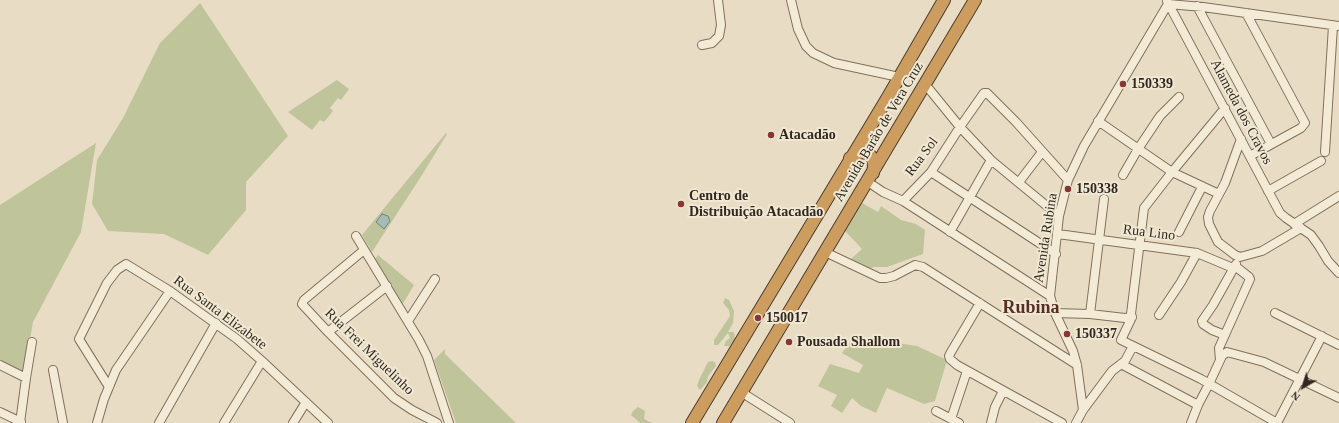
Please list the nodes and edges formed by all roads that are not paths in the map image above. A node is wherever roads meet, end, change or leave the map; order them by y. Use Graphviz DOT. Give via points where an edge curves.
graph roads {
  1 [pos="718,0"];
  2 [pos="791,0"];
  3 [pos="944,0"];
  4 [pos="975,0"];
  5 [pos="1167,2"];
  6 [pos="1202,4"];
  7 [pos="1246,13"];
  8 [pos="1336,26"];
  9 [pos="702,45"];
  10 [pos="899,77"];
  11 [pos="925,84"];
  12 [pos="1179,97"];
  13 [pos="1225,108"];
  14 [pos="1098,121"];
  15 [pos="960,126"];
  16 [pos="1241,139"];
  17 [pos="1271,144"];
  18 [pos="1138,149"];
  19 [pos="1042,152"];
  20 [pos="1325,152"];
  21 [pos="1250,156"];
  22 [pos="850,159"];
  23 [pos="992,160"];
  24 [pos="1321,161"];
  25 [pos="931,172"];
  26 [pos="1172,172"];
  27 [pos="1123,175"];
  28 [pos="870,178"];
  29 [pos="1068,180"];
  30 [pos="1019,182"];
  31 [pos="1202,187"];
  32 [pos="1268,191"];
  33 [pos="1219,194"];
  34 [pos="1339,196"];
  35 [pos="970,197"];
  36 [pos="1104,199"];
  37 [pos="903,201"];
  38 [pos="1059,216"];
  39 [pos="1298,226"];
  40 [pos="950,232"];
  41 [pos="1179,232"];
  42 [pos="1058,234"];
  43 [pos="356,236"];
  44 [pos="1099,240"];
  45 [pos="1140,244"];
  46 [pos="364,250"];
  47 [pos="825,252"];
  48 [pos="1197,253"];
  49 [pos="1056,254"];
  50 [pos="1240,257"];
  51 [pos="1234,267"];
  52 [pos="1339,273"];
  53 [pos="435,279"];
  54 [pos="387,286"];
  55 [pos="170,291"];
  56 [pos="1050,296"];
  57 [pos="980,303"];
  58 [pos="1055,313"];
  59 [pos="1275,313"];
  60 [pos="1090,314"];
  61 [pos="1159,315"];
  62 [pos="1132,317"];
  63 [pos="408,321"];
  64 [pos="216,323"];
  65 [pos="328,332"];
  66 [pos="1225,335"];
  67 [pos="1322,336"];
  68 [pos="32,342"];
  69 [pos="1339,345"];
  70 [pos="1133,346"];
  71 [pos="1220,360"];
  72 [pos="262,361"];
  73 [pos="1121,364"];
  74 [pos="0,365"];
  75 [pos="1077,365"];
  76 [pos="53,370"];
  77 [pos="968,371"];
  78 [pos="26,378"];
  79 [pos="1300,380"];
  80 [pos="1209,384"];
  81 [pos="109,388"];
  82 [pos="1004,390"];
  83 [pos="741,392"];
  84 [pos="1339,398"];
  85 [pos="306,402"];
  86 [pos="1198,405"];
  87 [pos="936,410"];
  88 [pos="1083,410"];
  89 [pos="0,412"];
  90 [pos="951,419"];
  91 [pos="20,422"];
  92 [pos="159,422"];
  93 [pos="63,423"];
  94 [pos="98,423"];
  95 [pos="224,423"];
  96 [pos="293,423"];
  97 [pos="328,423"];
  98 [pos="437,423"];
  99 [pos="449,423"];
  100 [pos="692,423"];
  101 [pos="723,423"];
  102 [pos="790,423"];
  103 [pos="959,423"];
  104 [pos="991,423"];
  105 [pos="1062,423"];
  106 [pos="1076,423"];
  107 [pos="1191,423"];
  108 [pos="1277,423"];
  1 -- 9 [label="street" via="721,26 719,36 712,43"];
  2 -- 10 [label="street" via="798,29 806,46 813,53 834,63"];
  3 -- 10 [label="highway, Avenida Barão de Vera Cruz"];
  4 -- 11 [label="highway, Avenida Barão de Vera Cruz"];
  5 -- 6 [label="street"];
  5 -- 13 [label="street, Alameda dos Cravos"];
  5 -- 14 [label="street, Avenida Rubina"];
  6 -- 7 [label="street"];
  6 -- 17 [label="street"];
  7 -- 8 [label="street"];
  7 -- 17 [label="street" via="1305,123 1303,127"];
  8 -- 20 [label="street"];
  10 -- 22 [label="highway, Avenida Barão de Vera Cruz"];
  11 -- 15 [label="street"];
  11 -- 28 [label="highway, Avenida Barão de Vera Cruz"];
  12 -- 18 [label="street" via="1164,111"];
  13 -- 16 [label="street, Alameda dos Cravos"];
  13 -- 26 [label="street"];
  14 -- 18 [label="street"];
  14 -- 29 [label="street, Avenida Rubina"];
  15 -- 19 [label="street, Rua Sol" via="984,93 987,93"];
  15 -- 23 [label="street"];
  15 -- 25 [label="street, Rua Sol"];
  16 -- 21 [label="street, Alameda dos Cravos"];
  16 -- 33 [label="street"];
  17 -- 21 [label="street"];
  18 -- 26 [label="street"];
  18 -- 27 [label="street"];
  19 -- 29 [label="street"];
  19 -- 30 [label="street"];
  21 -- 32 [label="street, Alameda dos Cravos"];
  22 -- 28 [label="highway" via="862,152 868,153 874,166"];
  22 -- 100 [label="highway, Avenida Barão de Vera Cruz"];
  23 -- 30 [label="street"];
  23 -- 35 [label="street"];
  24 -- 32 [label="street"];
  25 -- 35 [label="street"];
  25 -- 37 [label="street, Rua Sol"];
  26 -- 31 [label="street"];
  26 -- 45 [label="street" via="1144,208"];
  28 -- 37 [label="street" via="883,192"];
  28 -- 47 [label="highway, Avenida Barão de Vera Cruz"];
  29 -- 38 [label="street, Avenida Rubina"];
  30 -- 38 [label="street"];
  31 -- 33 [label="street"];
  31 -- 41 [label="street"];
  32 -- 39 [label="street, Alameda dos Cravos" via="1280,213"];
  33 -- 50 [label="street" via="1208,217 1209,224 1218,242"];
  34 -- 39 [label="street"];
  35 -- 40 [label="street"];
  35 -- 49 [label="street"];
  36 -- 44 [label="street"];
  37 -- 40 [label="street"];
  38 -- 42 [label="street, Avenida Rubina"];
  39 -- 50 [label="street" via="1262,251"];
  39 -- 52 [label="street, Alameda dos Cravos" via="1311,234"];
  40 -- 56 [label="street"];
  42 -- 44 [label="street, Rua Lino"];
  42 -- 49 [label="street, Avenida Rubina"];
  43 -- 46 [label="street"];
  44 -- 45 [label="street, Rua Lino"];
  44 -- 60 [label="street"];
  45 -- 48 [label="street, Rua Lino"];
  45 -- 62 [label="street"];
  46 -- 54 [label="street"];
  46 -- 65 [label="street, Rua Frei Miguelinho" via="302,304"];
  47 -- 57 [label="street" via="880,278 894,276 918,265"];
  47 -- 83 [label="highway, Avenida Barão de Vera Cruz"];
  48 -- 51 [label="street, Rua Lino"];
  48 -- 61 [label="street"];
  49 -- 56 [label="street, Avenida Rubina"];
  50 -- 51 [label="street"];
  51 -- 66 [label="street, Rua Lino" via="1250,279"];
  51 -- 66 [label="street" via="1202,321 1212,330"];
  53 -- 63 [label="street"];
  54 -- 63 [label="street"];
  54 -- 65 [label="street"];
  55 -- 64 [label="street, Rua Santa Elizabete"];
  55 -- 81 [label="street" via="116,370"];
  55 -- 81 [label="street, Rua Santa Elizabete" via="126,264 117,270 107,283 79,339"];
  56 -- 58 [label="street, Avenida Rubina"];
  57 -- 75 [label="street"];
  57 -- 77 [label="street" via="949,356 952,362"];
  58 -- 60 [label="street"];
  58 -- 75 [label="street, Avenida Rubina"];
  59 -- 67 [label="street"];
  60 -- 62 [label="street"];
  62 -- 70 [label="street" via="1121,340"];
  63 -- 99 [label="street" via="427,356"];
  64 -- 72 [label="street, Rua Santa Elizabete"];
  64 -- 92 [label="street"];
  65 -- 98 [label="street, Rua Frei Miguelinho" via="394,398"];
  66 -- 71 [label="street" via="1219,348"];
  67 -- 69 [label="street"];
  67 -- 79 [label="street"];
  68 -- 78 [label="street"];
  70 -- 73 [label="street"];
  70 -- 80 [label="street"];
  71 -- 79 [label="street" via="1223,354 1228,352 1264,362"];
  71 -- 80 [label="street"];
  72 -- 85 [label="street, Rua Santa Elizabete"];
  72 -- 95 [label="street"];
  73 -- 86 [label="street"];
  73 -- 88 [label="street" via="1112,371"];
  74 -- 78 [label="street"];
  75 -- 88 [label="street, Avenida Rubina"];
  76 -- 93 [label="street"];
  77 -- 82 [label="street"];
  77 -- 90 [label="street"];
  78 -- 91 [label="street"];
  79 -- 84 [label="street"];
  79 -- 108 [label="street"];
  80 -- 86 [label="street"];
  80 -- 108 [label="street"];
  81 -- 94 [label="street"];
  82 -- 104 [label="street"];
  82 -- 105 [label="street"];
  83 -- 101 [label="highway, Avenida Barão de Vera Cruz"];
  83 -- 102 [label="street"];
  85 -- 96 [label="street"];
  85 -- 97 [label="street, Rua Santa Elizabete"];
  86 -- 107 [label="street"];
  87 -- 90 [label="street"];
  88 -- 106 [label="street"];
  89 -- 91 [label="street"];
  90 -- 103 [label="street"];
}
